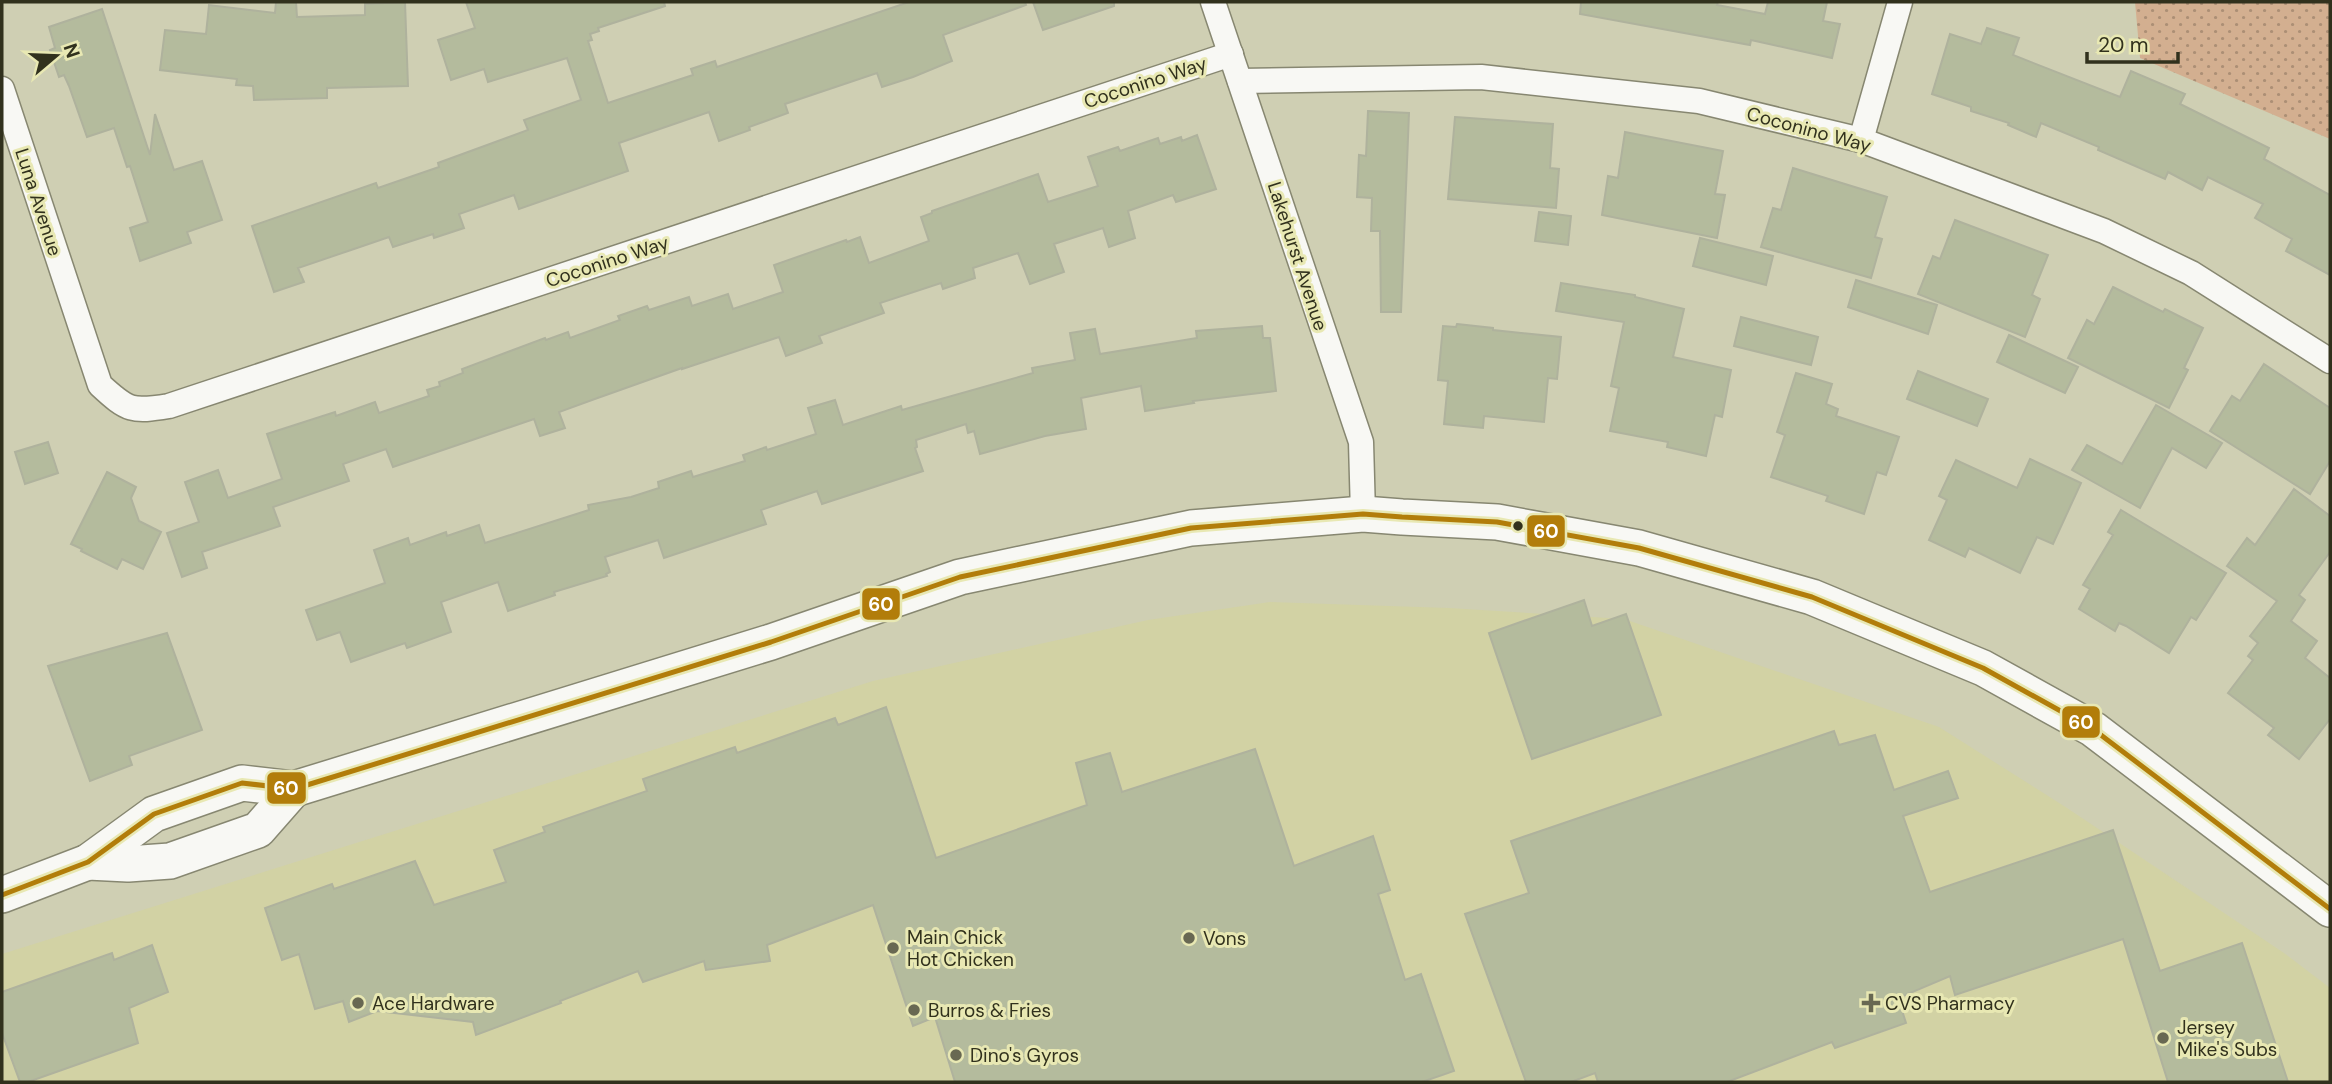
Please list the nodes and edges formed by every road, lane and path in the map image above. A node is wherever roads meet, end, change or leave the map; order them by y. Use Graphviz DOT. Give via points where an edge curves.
graph roads {
  1 [pos="1213,2"];
  2 [pos="1900,2"];
  3 [pos="1231,54"];
  4 [pos="1240,81"];
  5 [pos="2,89"];
  6 [pos="1861,141"];
  7 [pos="63,274"];
  8 [pos="2330,361"];
  9 [pos="1363,514"];
  10 [pos="294,789"];
  11 [pos="88,862"];
  12 [pos="2,895"];
  13 [pos="2330,909"];
  1 -- 3 [label="street, Lakehurst Avenue"];
  2 -- 6 [label="street"];
  3 -- 4 [label="street, Lakehurst Avenue"];
  3 -- 7 [label="street, Coconino Way" via="169,406 144,410 121,405 100,385"];
  4 -- 6 [label="street, Coconino Way" via="1481,77 1699,101"];
  4 -- 9 [label="street, Lakehurst Avenue" via="1360,442"];
  5 -- 7 [label="street, Luna Avenue"];
  6 -- 8 [label="street, Coconino Way" via="2104,231 2191,273"];
  9 -- 10 [label="main road" via="1191,528 960,577 771,642"];
  9 -- 13 [label="main road" via="1497,522 1613,543 1812,597 1983,668 2094,729"];
  10 -- 11 [label="main road" via="242,783 154,814"];
  10 -- 11 [label="main road" via="258,830 170,861"];
  11 -- 12 [label="main road"];
}
